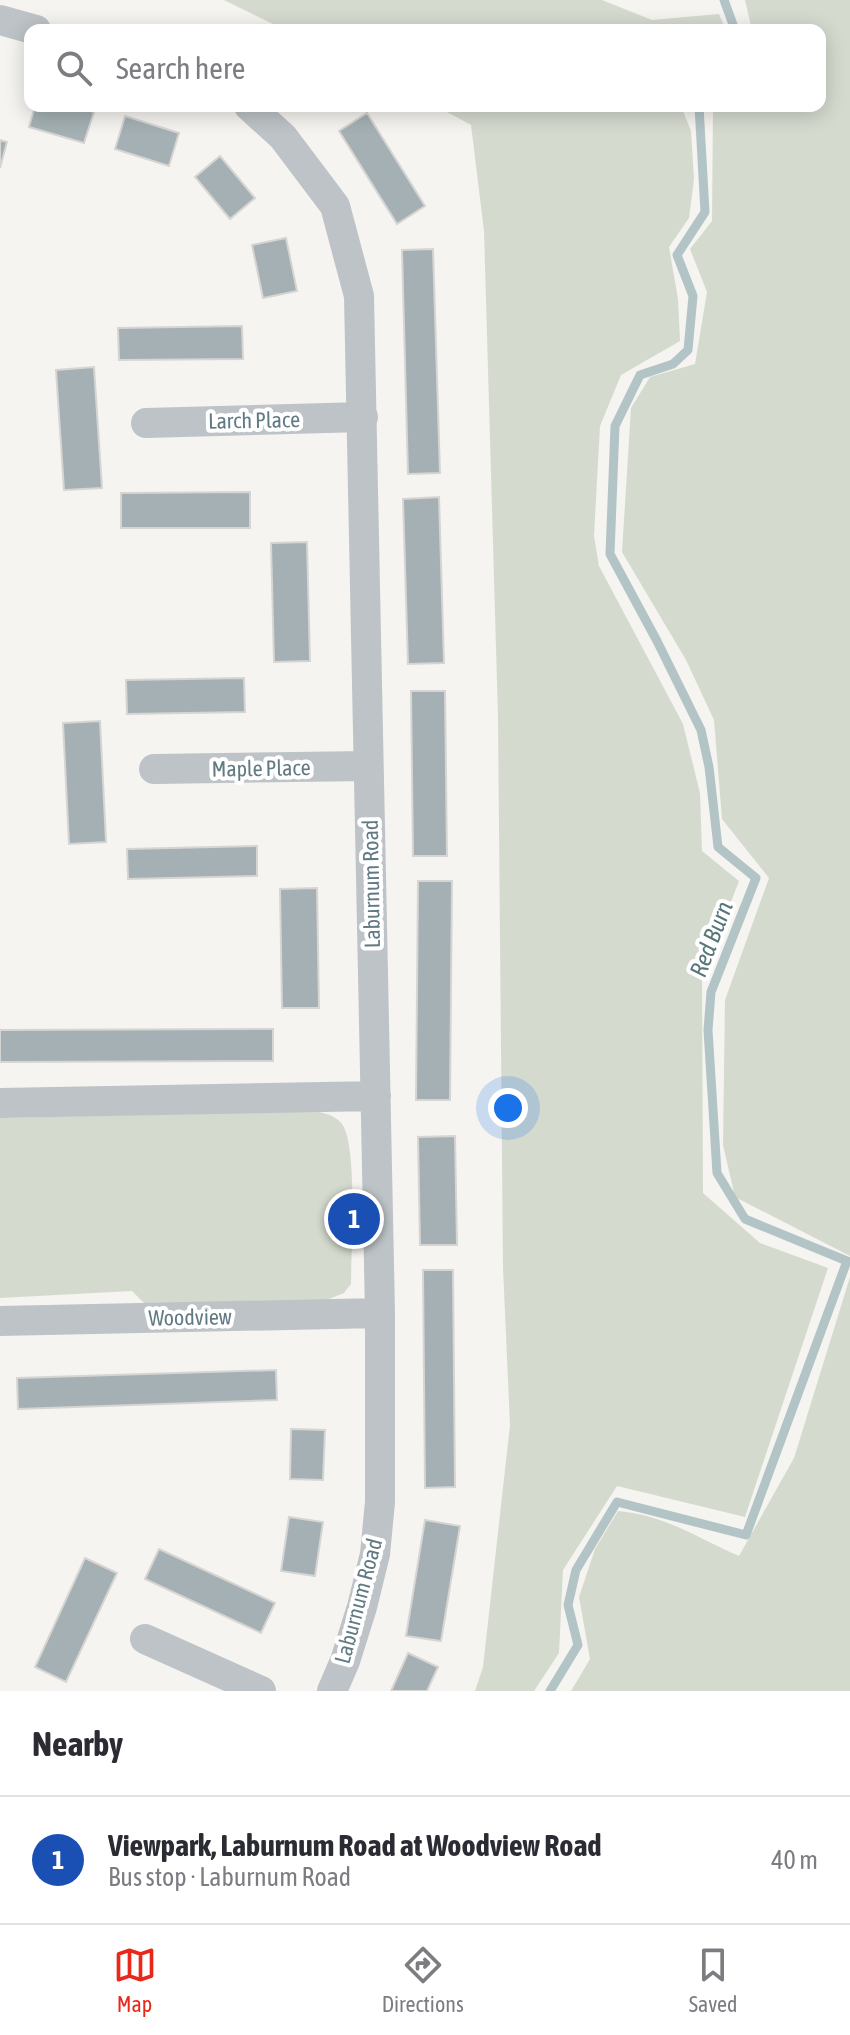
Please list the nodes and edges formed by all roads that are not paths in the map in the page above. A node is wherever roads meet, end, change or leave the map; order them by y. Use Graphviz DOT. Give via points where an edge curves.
graph roads {
  1 [pos="0,20"];
  2 [pos="24,27"];
  3 [pos="256,112"];
  4 [pos="363,417"];
  5 [pos="146,423"];
  6 [pos="368,766"];
  7 [pos="154,769"];
  8 [pos="376,1096"];
  9 [pos="0,1103"];
  10 [pos="380,1313"];
  11 [pos="0,1321"];
  12 [pos="145,1639"];
  13 [pos="261,1691"];
  14 [pos="332,1691"];
  1 -- 2 [label="street"];
  3 -- 4 [label="street, Laburnum Road" via="283,137 335,206 359,296"];
  4 -- 5 [label="street, Larch Place"];
  4 -- 6 [label="street, Laburnum Road"];
  6 -- 7 [label="street, Maple Place"];
  6 -- 8 [label="street, Laburnum Road"];
  8 -- 9 [label="street"];
  8 -- 10 [label="street, Laburnum Road"];
  10 -- 11 [label="street, Woodview"];
  10 -- 14 [label="street, Laburnum Road" via="375,1554"];
  12 -- 13 [label="street"];
}
